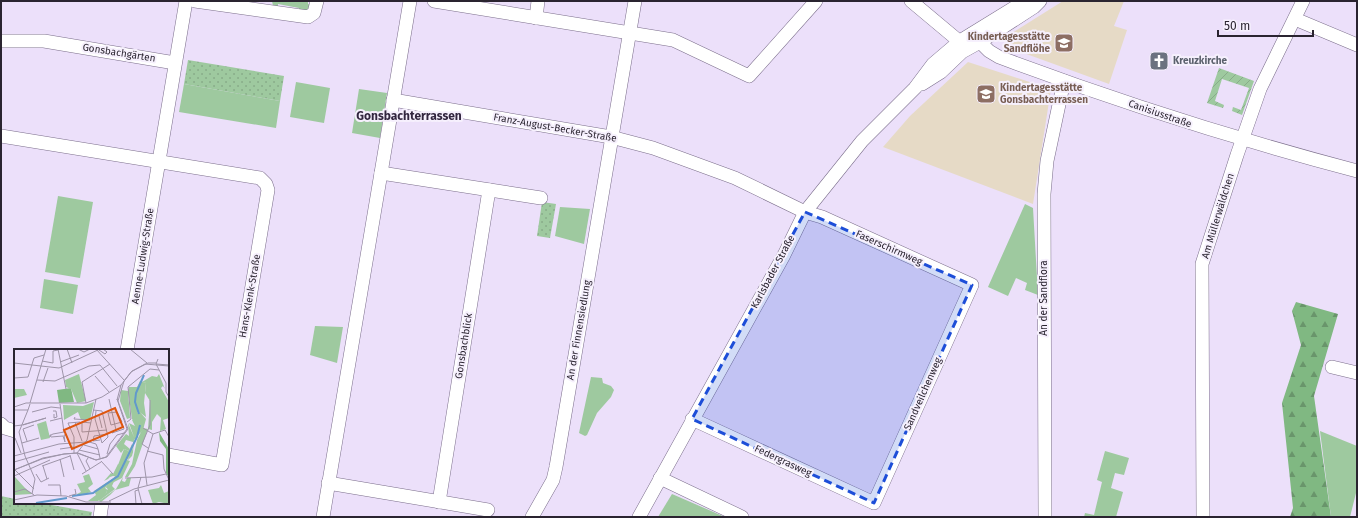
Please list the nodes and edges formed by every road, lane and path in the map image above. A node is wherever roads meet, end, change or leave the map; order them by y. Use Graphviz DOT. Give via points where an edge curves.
graph roads {
  1 [pos="186,1"];
  2 [pos="195,1"];
  3 [pos="262,1"];
  4 [pos="317,1"];
  5 [pos="410,1"];
  6 [pos="434,1"];
  7 [pos="538,1"];
  8 [pos="635,1"];
  9 [pos="816,1"];
  10 [pos="911,1"];
  11 [pos="1025,1"];
  12 [pos="1040,1"];
  13 [pos="1303,1"];
  14 [pos="249,9"];
  15 [pos="536,18"];
  16 [pos="1295,19"];
  17 [pos="630,33"];
  18 [pos="976,38"];
  19 [pos="1,41"];
  20 [pos="964,45"];
  21 [pos="1357,45"];
  22 [pos="175,63"];
  23 [pos="1064,81"];
  24 [pos="393,100"];
  25 [pos="1,136"];
  26 [pos="611,137"];
  27 [pos="1242,140"];
  28 [pos="158,162"];
  29 [pos="1357,171"];
  30 [pos="381,172"];
  31 [pos="489,190"];
  32 [pos="541,198"];
  33 [pos="805,212"];
  34 [pos="972,285"];
  35 [pos="127,349"];
  36 [pos="1332,367"];
  37 [pos="1357,373"];
  38 [pos="692,419"];
  39 [pos="1,424"];
  40 [pos="14,431"];
  41 [pos="169,455"];
  42 [pos="660,478"];
  43 [pos="328,483"];
  44 [pos="439,502"];
  45 [pos="874,503"];
  46 [pos="102,504"];
  47 [pos="488,510"];
  48 [pos="100,517"];
  49 [pos="323,517"];
  50 [pos="532,517"];
  51 [pos="639,517"];
  52 [pos="742,517"];
  53 [pos="1045,517"];
  54 [pos="1203,517"];
  1 -- 22 [label="street"];
  2 -- 14 [label="street"];
  3 -- 14 [label="street"];
  4 -- 14 [label="street" via="314,13 308,17"];
  5 -- 24 [label="street"];
  6 -- 15 [label="street"];
  7 -- 15 [label="street"];
  8 -- 17 [label="street, An der Finnensiedlung"];
  9 -- 17 [label="street" via="749,76 673,40"];
  10 -- 20 [label="street"];
  11 -- 18 [label="street, Karlsbader Straße"];
  12 -- 18 [label="street, Karlsbader Straße" via="1034,7"];
  13 -- 16 [label="street, Am Müllerwäldchen"];
  15 -- 17 [label="street"];
  16 -- 21 [label="street"];
  16 -- 27 [label="street, Am Müllerwäldchen" via="1260,89"];
  17 -- 26 [label="street, An der Finnensiedlung"];
  18 -- 20 [label="street, Karlsbader Straße"];
  18 -- 23 [label="street, Canisiusstraße" via="999,57"];
  19 -- 22 [label="street, Gonsbachgärten" via="44,41"];
  20 -- 33 [label="street, Karlsbader Straße" via="933,64 915,88 862,141"];
  22 -- 28 [label="street, Aenne-Ludwig-Straße"];
  23 -- 27 [label="street, Canisiusstraße"];
  23 -- 53 [label="street, An der Sandflora" via="1047,161 1044,194"];
  24 -- 26 [label="street, Franz-August-Becker-Straße"];
  24 -- 30 [label="street"];
  25 -- 28 [label="street"];
  26 -- 33 [label="street, Franz-August-Becker-Straße" via="697,163 735,178"];
  26 -- 50 [label="street, An der Finnensiedlung" via="556,467 553,480"];
  27 -- 29 [label="street, Canisiusstraße"];
  27 -- 54 [label="street, Am Müllerwäldchen" via="1202,264"];
  28 -- 35 [label="street, Aenne-Ludwig-Straße"];
  28 -- 41 [label="street, Hans-Klenk-Straße" via="260,178 268,190 222,465"];
  30 -- 31 [label="street"];
  30 -- 43 [label="street"];
  31 -- 32 [label="street"];
  31 -- 44 [label="street, Gonsbachblick"];
  33 -- 34 [label="street, Faserschirmweg" via="822,217"];
  33 -- 38 [label="street, Karlsbader Straße" via="784,255"];
  34 -- 45 [label="street, Sandveilchenweg"];
  36 -- 37 [label="street"];
  38 -- 42 [label="street, Karlsbader Straße"];
  38 -- 45 [label="street, Federgrasweg"];
  39 -- 40 [label="street"];
  42 -- 51 [label="street, Karlsbader Straße"];
  42 -- 52 [label="street"];
  43 -- 44 [label="street"];
  43 -- 49 [label="street"];
  44 -- 47 [label="street"];
  46 -- 48 [label="street"];
}
